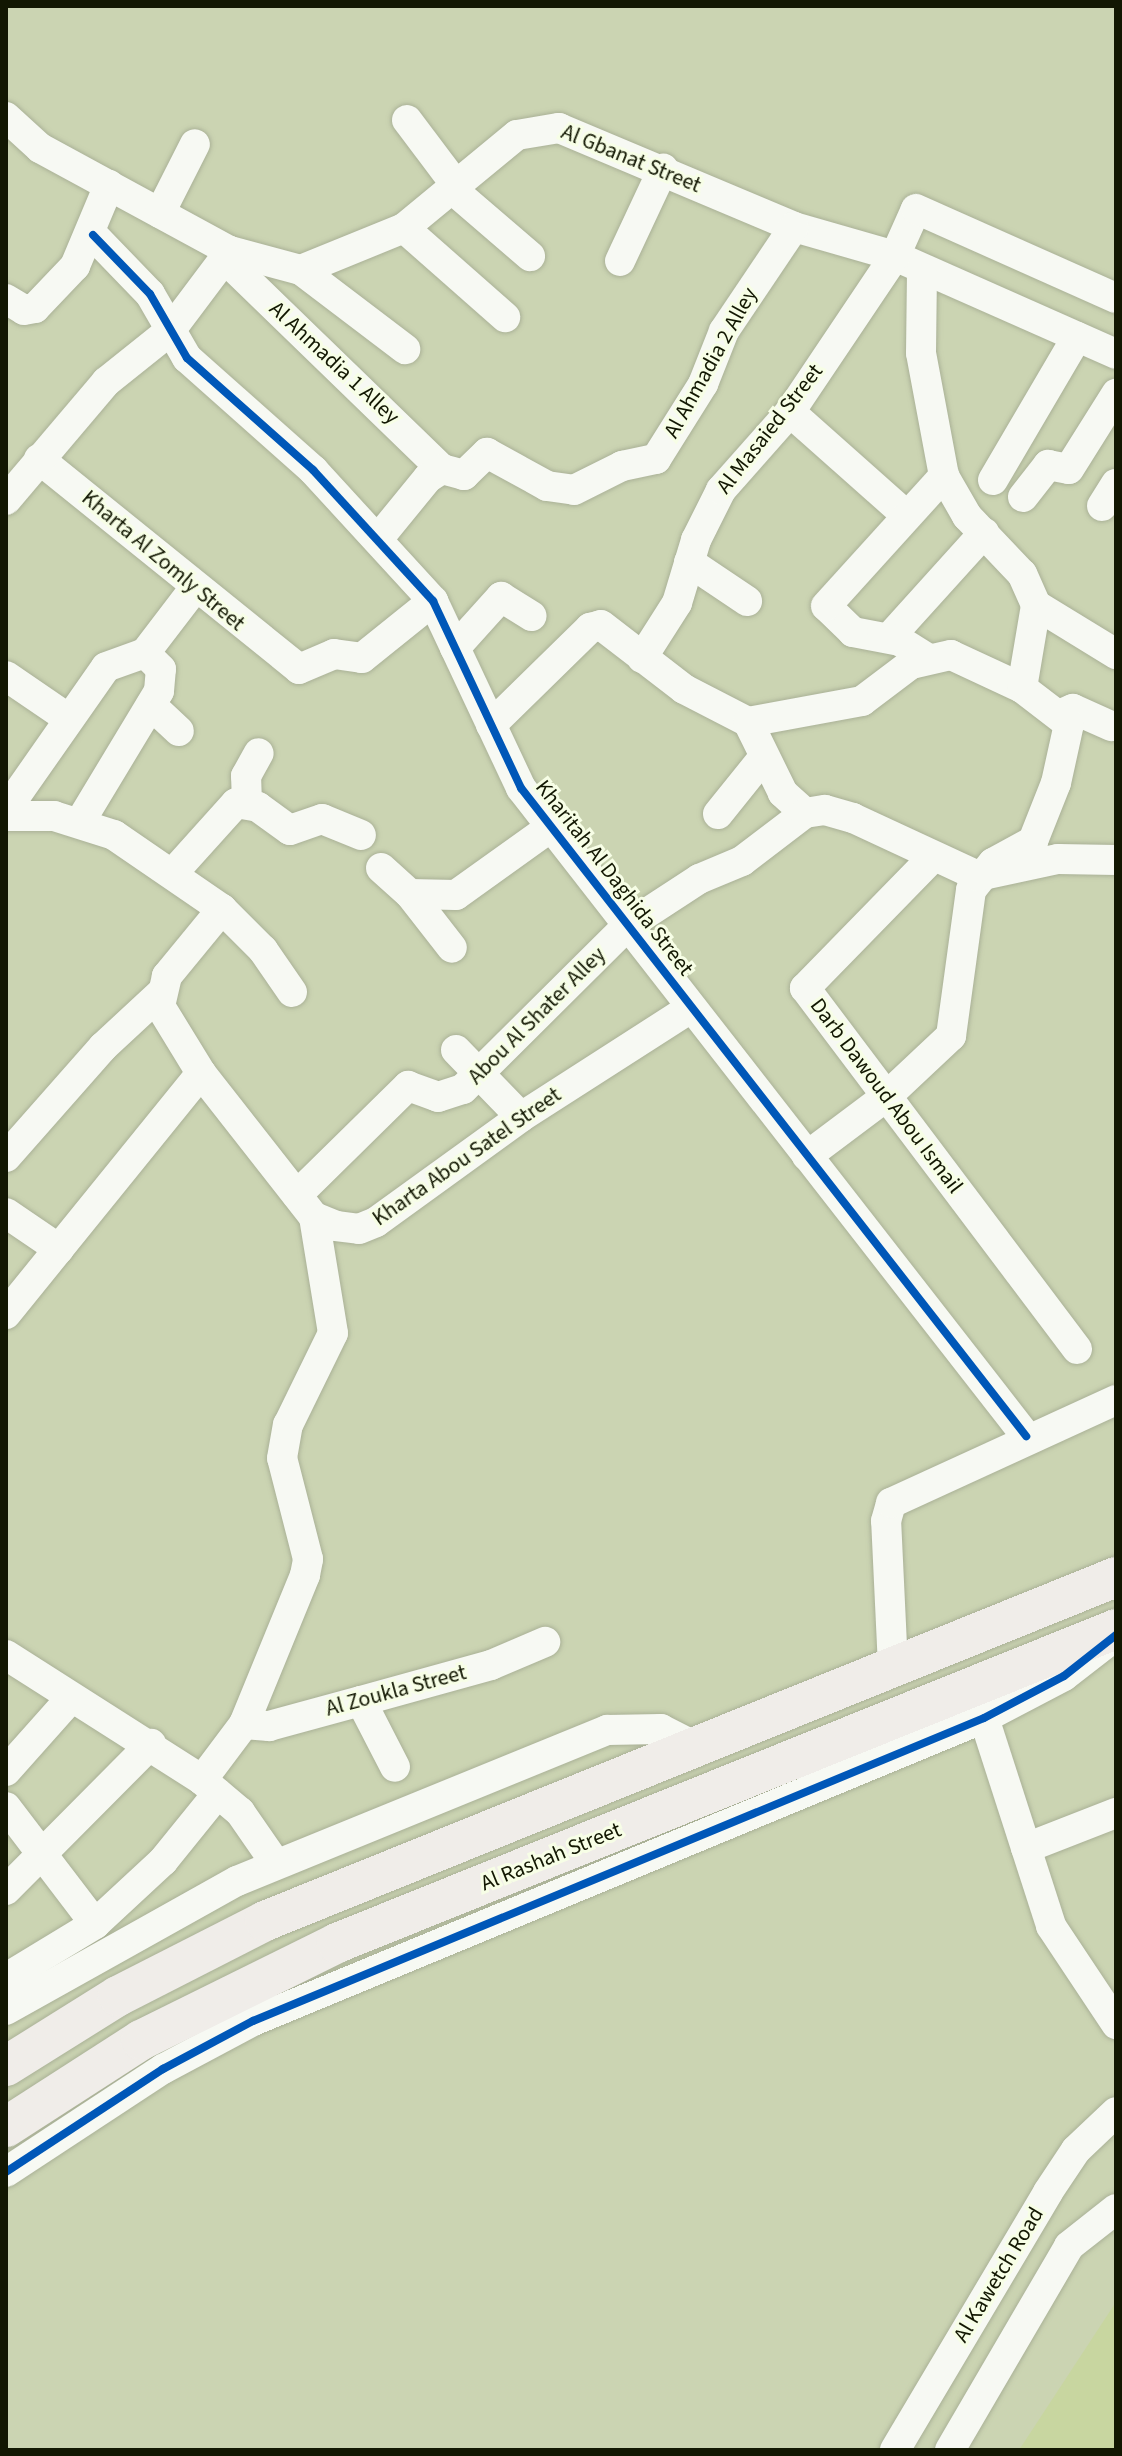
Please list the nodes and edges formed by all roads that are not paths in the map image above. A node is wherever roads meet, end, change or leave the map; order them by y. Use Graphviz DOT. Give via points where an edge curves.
graph roads {
  1 [pos="6,117"];
  2 [pos="407,120"];
  3 [pos="195,144"];
  4 [pos="663,169"];
  5 [pos="109,185"];
  6 [pos="454,187"];
  7 [pos="160,213"];
  8 [pos="794,227"];
  9 [pos="404,228"];
  10 [pos="93,235"];
  11 [pos="227,254"];
  12 [pos="530,256"];
  13 [pos="895,256"];
  14 [pos="620,261"];
  15 [pos="301,270"];
  16 [pos="922,271"];
  17 [pos="1116,298"];
  18 [pos="6,299"];
  19 [pos="505,317"];
  20 [pos="170,331"];
  21 [pos="1077,337"];
  22 [pos="405,349"];
  23 [pos="1116,354"];
  24 [pos="1116,394"];
  25 [pos="790,412"];
  26 [pos="39,459"];
  27 [pos="442,469"];
  28 [pos="944,476"];
  29 [pos="993,480"];
  30 [pos="1023,497"];
  31 [pos="6,500"];
  32 [pos="906,515"];
  33 [pos="984,533"];
  34 [pos="378,539"];
  35 [pos="689,562"];
  36 [pos="194,589"];
  37 [pos="433,601"];
  38 [pos="747,601"];
  39 [pos="1036,605"];
  40 [pos="531,616"];
  41 [pos="889,638"];
  42 [pos="455,648"];
  43 [pos="145,653"];
  44 [pos="1116,654"];
  45 [pos="642,658"];
  46 [pos="927,658"];
  47 [pos="6,676"];
  48 [pos="1022,688"];
  49 [pos="151,705"];
  50 [pos="1061,714"];
  51 [pos="69,719"];
  52 [pos="748,722"];
  53 [pos="491,725"];
  54 [pos="1111,726"];
  55 [pos="179,731"];
  56 [pos="259,753"];
  57 [pos="763,758"];
  58 [pos="247,803"];
  59 [pos="6,810"];
  60 [pos="805,813"];
  61 [pos="718,814"];
  62 [pos="6,816"];
  63 [pos="80,822"];
  64 [pos="551,827"];
  65 [pos="361,835"];
  66 [pos="932,858"];
  67 [pos="1116,860"];
  68 [pos="381,868"];
  69 [pos="173,873"];
  70 [pos="978,876"];
  71 [pos="410,894"];
  72 [pos="222,909"];
  73 [pos="627,926"];
  74 [pos="452,948"];
  75 [pos="292,992"];
  76 [pos="160,994"];
  77 [pos="691,1008"];
  78 [pos="456,1050"];
  79 [pos="201,1073"];
  80 [pos="481,1075"];
  81 [pos="887,1096"];
  82 [pos="521,1117"];
  83 [pos="807,1156"];
  84 [pos="6,1157"];
  85 [pos="306,1206"];
  86 [pos="6,1213"];
  87 [pos="59,1249"];
  88 [pos="6,1314"];
  89 [pos="1077,1349"];
  90 [pos="1116,1400"];
  91 [pos="1026,1436"];
  92 [pos="1116,1577"];
  93 [pos="1116,1632"];
  94 [pos="545,1642"];
  95 [pos="6,1655"];
  96 [pos="893,1667"];
  97 [pos="71,1698"];
  98 [pos="361,1701"];
  99 [pos="984,1718"];
  100 [pos="244,1724"];
  101 [pos="151,1744"];
  102 [pos="694,1746"];
  103 [pos="395,1767"];
  104 [pos="6,1771"];
  105 [pos="210,1787"];
  106 [pos="6,1807"];
  107 [pos="1116,1813"];
  108 [pos="1026,1848"];
  109 [pos="43,1859"];
  110 [pos="276,1864"];
  111 [pos="6,1890"];
  112 [pos="95,1924"];
  113 [pos="6,1978"];
  114 [pos="6,2010"];
  115 [pos="1116,2024"];
  116 [pos="6,2066"];
  117 [pos="1115,2115"];
  118 [pos="6,2127"];
  119 [pos="6,2172"];
  120 [pos="1116,2209"];
  121 [pos="895,2450"];
  122 [pos="950,2450"];
  1 -- 5 [label="street" via="40,148"];
  2 -- 6 [label="street"];
  3 -- 7 [label="street"];
  4 -- 6 [label="street, Al Gbanat Street" via="559,128 538,127 517,135"];
  4 -- 8 [label="street, Al Gbanat Street"];
  4 -- 14 [label="street"];
  5 -- 7 [label="street"];
  5 -- 10 [label="street"];
  6 -- 9 [label="street, Al Gbanat Street"];
  6 -- 12 [label="street"];
  7 -- 11 [label="street"];
  8 -- 13 [label="street, Al Gbanat Street"];
  8 -- 27 [label="street, Al Ahmadia 2 Alley" via="724,331 703,384 656,459 622,466 574,490 547,486 496,454 480,456 464,475"];
  9 -- 15 [label="street, Al Gbanat Street"];
  9 -- 19 [label="street"];
  10 -- 18 [label="street" via="75,266 35,308 24,310"];
  10 -- 20 [label="street, Kharitah Al Daghida Street" via="150,294"];
  11 -- 15 [label="street"];
  11 -- 20 [label="street"];
  11 -- 27 [label="street, Al Ahmadia 1 Alley"];
  13 -- 16 [label="street, Al Gbanat Street"];
  13 -- 17 [label="street, Al Masaied Street" via="916,209"];
  13 -- 25 [label="street, Al Masaied Street"];
  15 -- 22 [label="street"];
  16 -- 21 [label="street, Al Gbanat Street"];
  16 -- 28 [label="street" via="921,353"];
  20 -- 26 [label="street" via="106,382"];
  20 -- 34 [label="street, Kharitah Al Daghida Street" via="187,358 313,470"];
  21 -- 23 [label="street, Al Gbanat Street"];
  21 -- 29 [label="street"];
  24 -- 30 [label="street" via="1062,483 1048,465"];
  25 -- 32 [label="street"];
  25 -- 35 [label="street, Al Masaied Street" via="721,490"];
  26 -- 31 [label="street"];
  26 -- 36 [label="street, Kharta Al Zomly Street"];
  27 -- 34 [label="street, Al Ahmadia 2 Alley" via="420,486"];
  28 -- 32 [label="street"];
  28 -- 33 [label="street" via="953,497"];
  32 -- 41 [label="street" via="826,606 853,632"];
  33 -- 39 [label="street" via="1022,574"];
  33 -- 41 [label="street"];
  34 -- 37 [label="street, Kharitah Al Daghida Street"];
  35 -- 38 [label="street"];
  35 -- 45 [label="street, Al Masaied Street" via="677,603"];
  36 -- 37 [label="street, Kharta Al Zomly Street" via="299,669 334,654 362,658"];
  36 -- 43 [label="street"];
  37 -- 42 [label="street, Kharitah Al Daghida Street"];
  39 -- 44 [label="street"];
  39 -- 48 [label="street"];
  40 -- 42 [label="street" via="501,597"];
  41 -- 46 [label="street"];
  42 -- 53 [label="street, Kharitah Al Daghida Street"];
  43 -- 49 [label="street" via="155,659 163,680"];
  43 -- 51 [label="street" via="106,667"];
  45 -- 52 [label="street"];
  45 -- 53 [label="street" via="595,625"];
  46 -- 48 [label="street" via="951,655"];
  46 -- 52 [label="street" via="862,701"];
  47 -- 51 [label="street"];
  48 -- 50 [label="street"];
  49 -- 55 [label="street"];
  49 -- 63 [label="street"];
  50 -- 54 [label="street" via="1080,710"];
  50 -- 70 [label="street" via="1069,724 1043,823 1033,841"];
  51 -- 59 [label="street"];
  52 -- 57 [label="street"];
  53 -- 64 [label="street, Kharitah Al Daghida Street" via="521,788"];
  56 -- 58 [label="street" via="246,776"];
  57 -- 60 [label="street" via="783,793"];
  57 -- 61 [label="street"];
  58 -- 65 [label="street" via="290,830 322,819"];
  58 -- 69 [label="street" via="230,805"];
  60 -- 66 [label="street" via="825,810 853,818"];
  60 -- 73 [label="street, Abou Al Shater Alley" via="742,861 699,879"];
  62 -- 63 [label="street"];
  63 -- 69 [label="street" via="114,835"];
  64 -- 71 [label="street" via="467,891 445,897"];
  64 -- 73 [label="street, Kharitah Al Daghida Street"];
  66 -- 70 [label="street"];
  66 -- 81 [label="street, Darb Dawoud Abou Ismail" via="805,988"];
  67 -- 70 [label="street" via="1070,858"];
  68 -- 71 [label="street"];
  69 -- 72 [label="street"];
  70 -- 81 [label="street" via="951,1036"];
  71 -- 74 [label="street"];
  72 -- 75 [label="street" via="263,950"];
  72 -- 76 [label="street" via="182,954"];
  73 -- 77 [label="street, Kharitah Al Daghida Street"];
  73 -- 80 [label="street, Abou Al Shater Alley"];
  76 -- 79 [label="street" via="165,1018"];
  76 -- 84 [label="street" via="103,1047"];
  77 -- 82 [label="street, Kharta Abou Satel Street"];
  77 -- 83 [label="street, Kharitah Al Daghida Street"];
  78 -- 80 [label="street"];
  79 -- 85 [label="street"];
  79 -- 87 [label="street"];
  80 -- 82 [label="street"];
  80 -- 85 [label="street, Abou Al Shater Alley" via="452,1096 408,1086"];
  81 -- 83 [label="street"];
  81 -- 89 [label="street, Darb Dawoud Abou Ismail"];
  82 -- 85 [label="street, Kharta Abou Satel Street" via="376,1222 359,1229"];
  83 -- 91 [label="street, Kharitah Al Daghida Street"];
  85 -- 100 [label="street" via="333,1333 288,1425 282,1458 308,1559"];
  86 -- 87 [label="street"];
  87 -- 88 [label="street"];
  90 -- 91 [label="street"];
  91 -- 96 [label="street" via="898,1496 886,1521"];
  92 -- 96 [label="main road"];
  93 -- 99 [label="street" via="1064,1676"];
  93 -- 118 [label="main road, Al Rashah Street" via="298,1960 141,2040"];
  94 -- 98 [label="street, Al Zoukla Street" via="491,1665"];
  95 -- 97 [label="street"];
  96 -- 102 [label="main road"];
  97 -- 101 [label="street"];
  97 -- 104 [label="street"];
  98 -- 100 [label="street, Al Zoukla Street" via="269,1726"];
  98 -- 103 [label="street"];
  99 -- 108 [label="street"];
  99 -- 119 [label="street" via="253,2021 138,2084"];
  100 -- 105 [label="street"];
  101 -- 105 [label="street"];
  101 -- 109 [label="street"];
  102 -- 110 [label="street" via="661,1729 607,1730"];
  102 -- 116 [label="main road" via="204,1949"];
  105 -- 110 [label="street" via="240,1812"];
  105 -- 112 [label="street" via="163,1861"];
  106 -- 109 [label="street"];
  107 -- 108 [label="street"];
  108 -- 115 [label="street" via="1051,1926"];
  109 -- 111 [label="street"];
  109 -- 112 [label="street"];
  110 -- 114 [label="street" via="140,1930"];
  112 -- 113 [label="street"];
  117 -- 121 [label="street, Al Kawetch Road" via="1076,2150 1048,2192"];
  120 -- 122 [label="street" via="1069,2246"];
}
